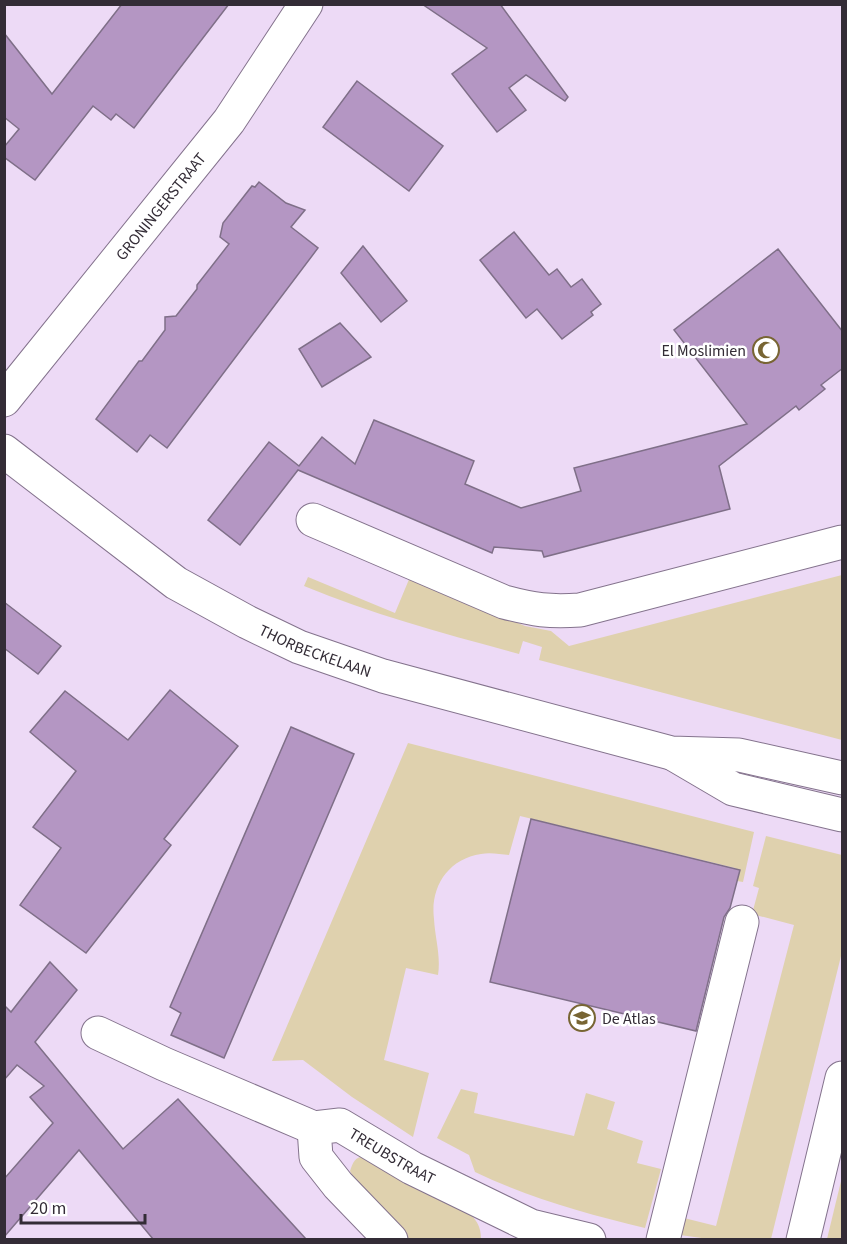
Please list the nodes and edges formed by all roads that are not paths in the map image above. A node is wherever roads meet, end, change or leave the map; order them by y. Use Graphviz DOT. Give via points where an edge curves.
graph roads {
  1 [pos="306,4"];
  2 [pos="4,400"];
  3 [pos="4,451"];
  4 [pos="313,520"];
  5 [pos="843,542"];
  6 [pos="671,753"];
  7 [pos="843,778"];
  8 [pos="843,815"];
  9 [pos="742,922"];
  10 [pos="98,1033"];
  11 [pos="843,1078"];
  12 [pos="314,1128"];
  13 [pos="524,1233"];
  14 [pos="391,1239"];
  15 [pos="589,1239"];
  16 [pos="663,1239"];
  17 [pos="803,1239"];
  1 -- 2 [label="street, GRONINGERSTRAAT" via="229,121"];
  3 -- 6 [label="street, THORBECKELAAN" via="176,583 299,648 383,676"];
  4 -- 5 [label="street" via="504,602 553,612 580,610"];
  6 -- 7 [label="street, THORBECKELAAN" via="740,755"];
  6 -- 8 [label="street, THORBECKELAAN" via="733,789"];
  9 -- 16 [label="street"];
  10 -- 12 [label="street"];
  11 -- 17 [label="street"];
  12 -- 13 [label="street, TREUBSTRAAT" via="340,1125"];
  12 -- 14 [label="street" via="316,1157"];
  13 -- 15 [label="street, TREUBSTRAAT"];
}
